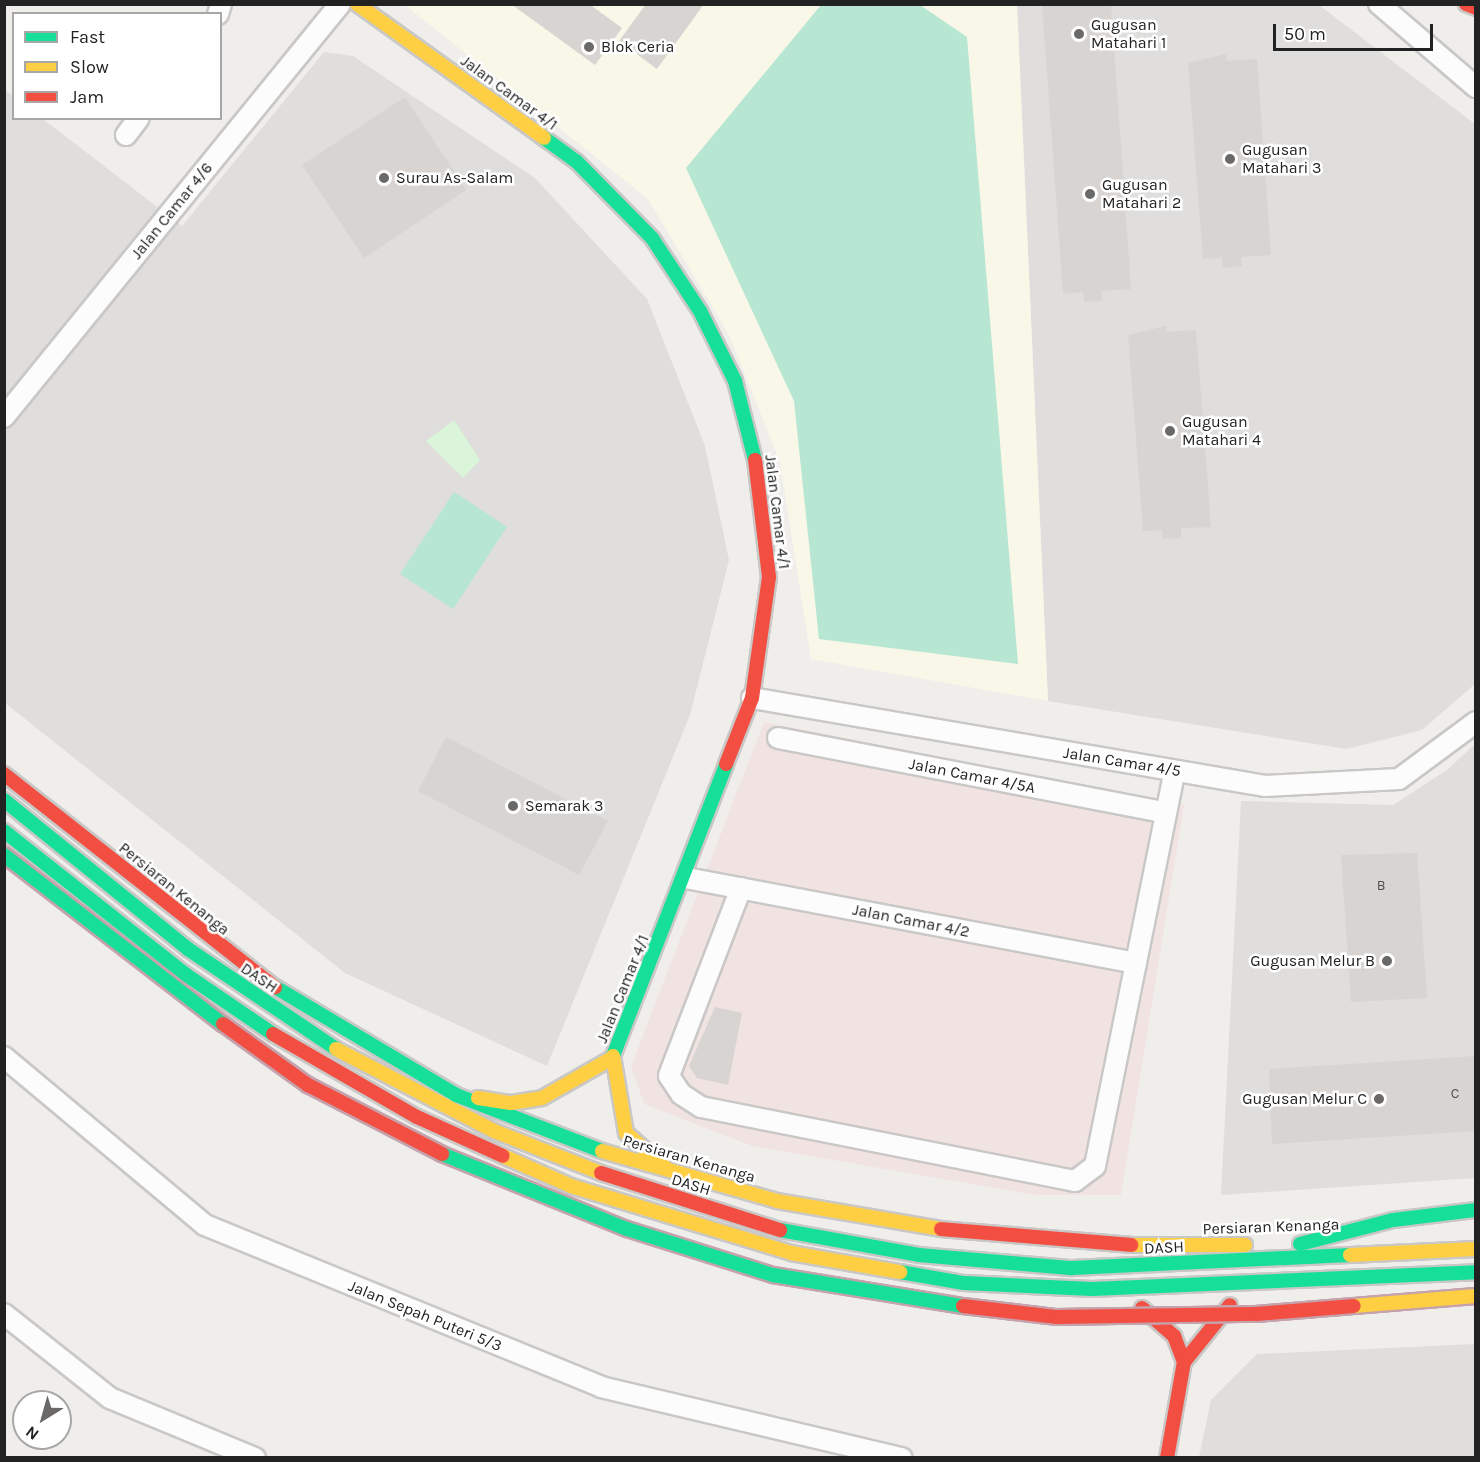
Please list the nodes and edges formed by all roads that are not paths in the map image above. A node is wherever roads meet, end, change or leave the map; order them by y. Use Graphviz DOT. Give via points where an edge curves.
graph roads {
  1 [pos="340,4"];
  2 [pos="357,4"];
  3 [pos="1379,4"];
  4 [pos="1466,4"];
  5 [pos="1476,8"];
  6 [pos="1476,87"];
  7 [pos="137,120"];
  8 [pos="126,135"];
  9 [pos="4,417"];
  10 [pos="752,698"];
  11 [pos="1476,722"];
  12 [pos="778,738"];
  13 [pos="1175,771"];
  14 [pos="4,774"];
  15 [pos="4,780"];
  16 [pos="4,800"];
  17 [pos="1166,813"];
  18 [pos="59,819"];
  19 [pos="4,831"];
  20 [pos="4,855"];
  21 [pos="686,878"];
  22 [pos="741,888"];
  23 [pos="1136,963"];
  24 [pos="612,1058"];
  25 [pos="8,1066"];
  26 [pos="456,1095"];
  27 [pos="676,1174"];
  28 [pos="1476,1210"];
  29 [pos="1476,1234"];
  30 [pos="1300,1244"];
  31 [pos="1476,1249"];
  32 [pos="1476,1272"];
  33 [pos="1266,1282"];
  34 [pos="1092,1289"];
  35 [pos="1476,1296"];
  36 [pos="4,1314"];
  37 [pos="1185,1362"];
  38 [pos="229,1453"];
  39 [pos="255,1458"];
  40 [pos="902,1458"];
  41 [pos="1167,1458"];
  1 -- 9 [label="street, Jalan Camar 4/6"];
  2 -- 10 [label="main road, Jalan Camar 4/1" via="576,161 652,238 700,311 735,381 758,472 769,577"];
  3 -- 6 [label="street"];
  4 -- 5 [label="main road"];
  7 -- 8 [label="street"];
  10 -- 13 [label="street, Jalan Camar 4/5"];
  10 -- 21 [label="main road, Jalan Camar 4/1"];
  11 -- 13 [label="street, Jalan Camar 4/5" via="1413,773 1369,784 1265,786"];
  12 -- 17 [label="street, Jalan Camar 4/5A"];
  13 -- 17 [label="street"];
  14 -- 18 [label="main road, Persiaran Kenanga"];
  15 -- 18 [label="main road"];
  16 -- 31 [label="main road, DASH" via="188,950 327,1044 494,1131 638,1187 777,1229 919,1255 1072,1268"];
  17 -- 23 [label="street"];
  18 -- 26 [label="main road, Persiaran Kenanga" via="249,971 352,1038"];
  19 -- 34 [label="main road" via="185,974 262,1028 417,1117 571,1186 791,1253 964,1283"];
  20 -- 35 [label="main road, bridge" via="146,969 308,1085 463,1165 627,1229 773,1275 908,1300 1057,1317 1256,1314"];
  21 -- 22 [label="street, Jalan Camar 4/2"];
  21 -- 24 [label="main road, Jalan Camar 4/1"];
  22 -- 23 [label="street, Jalan Camar 4/2"];
  22 -- 23 [label="street" via="669,1076 681,1094 701,1107 1074,1180 1095,1166"];
  24 -- 26 [label="main road, Jalan Camar 4/1" via="542,1098 511,1103"];
  24 -- 27 [label="main road, Jalan Camar 4/1" via="626,1133 650,1159"];
  25 -- 40 [label="street, Jalan Sepah Puteri 5/3" via="205,1225 601,1387"];
  26 -- 27 [label="main road, Persiaran Kenanga" via="568,1141"];
  27 -- 30 [label="main road, Persiaran Kenanga" via="777,1201 962,1233 1136,1245"];
  28 -- 30 [label="main road" via="1394,1220"];
  29 -- 30 [label="main road, Persiaran Kenanga"];
  32 -- 33 [label="main road"];
  33 -- 34 [label="main road"];
  33 -- 37 [label="main road" via="1219,1315"];
  34 -- 37 [label="main road" via="1154,1314 1174,1336"];
  36 -- 38 [label="street" via="110,1398"];
  37 -- 41 [label="main road"];
  38 -- 39 [label="street"];
}
